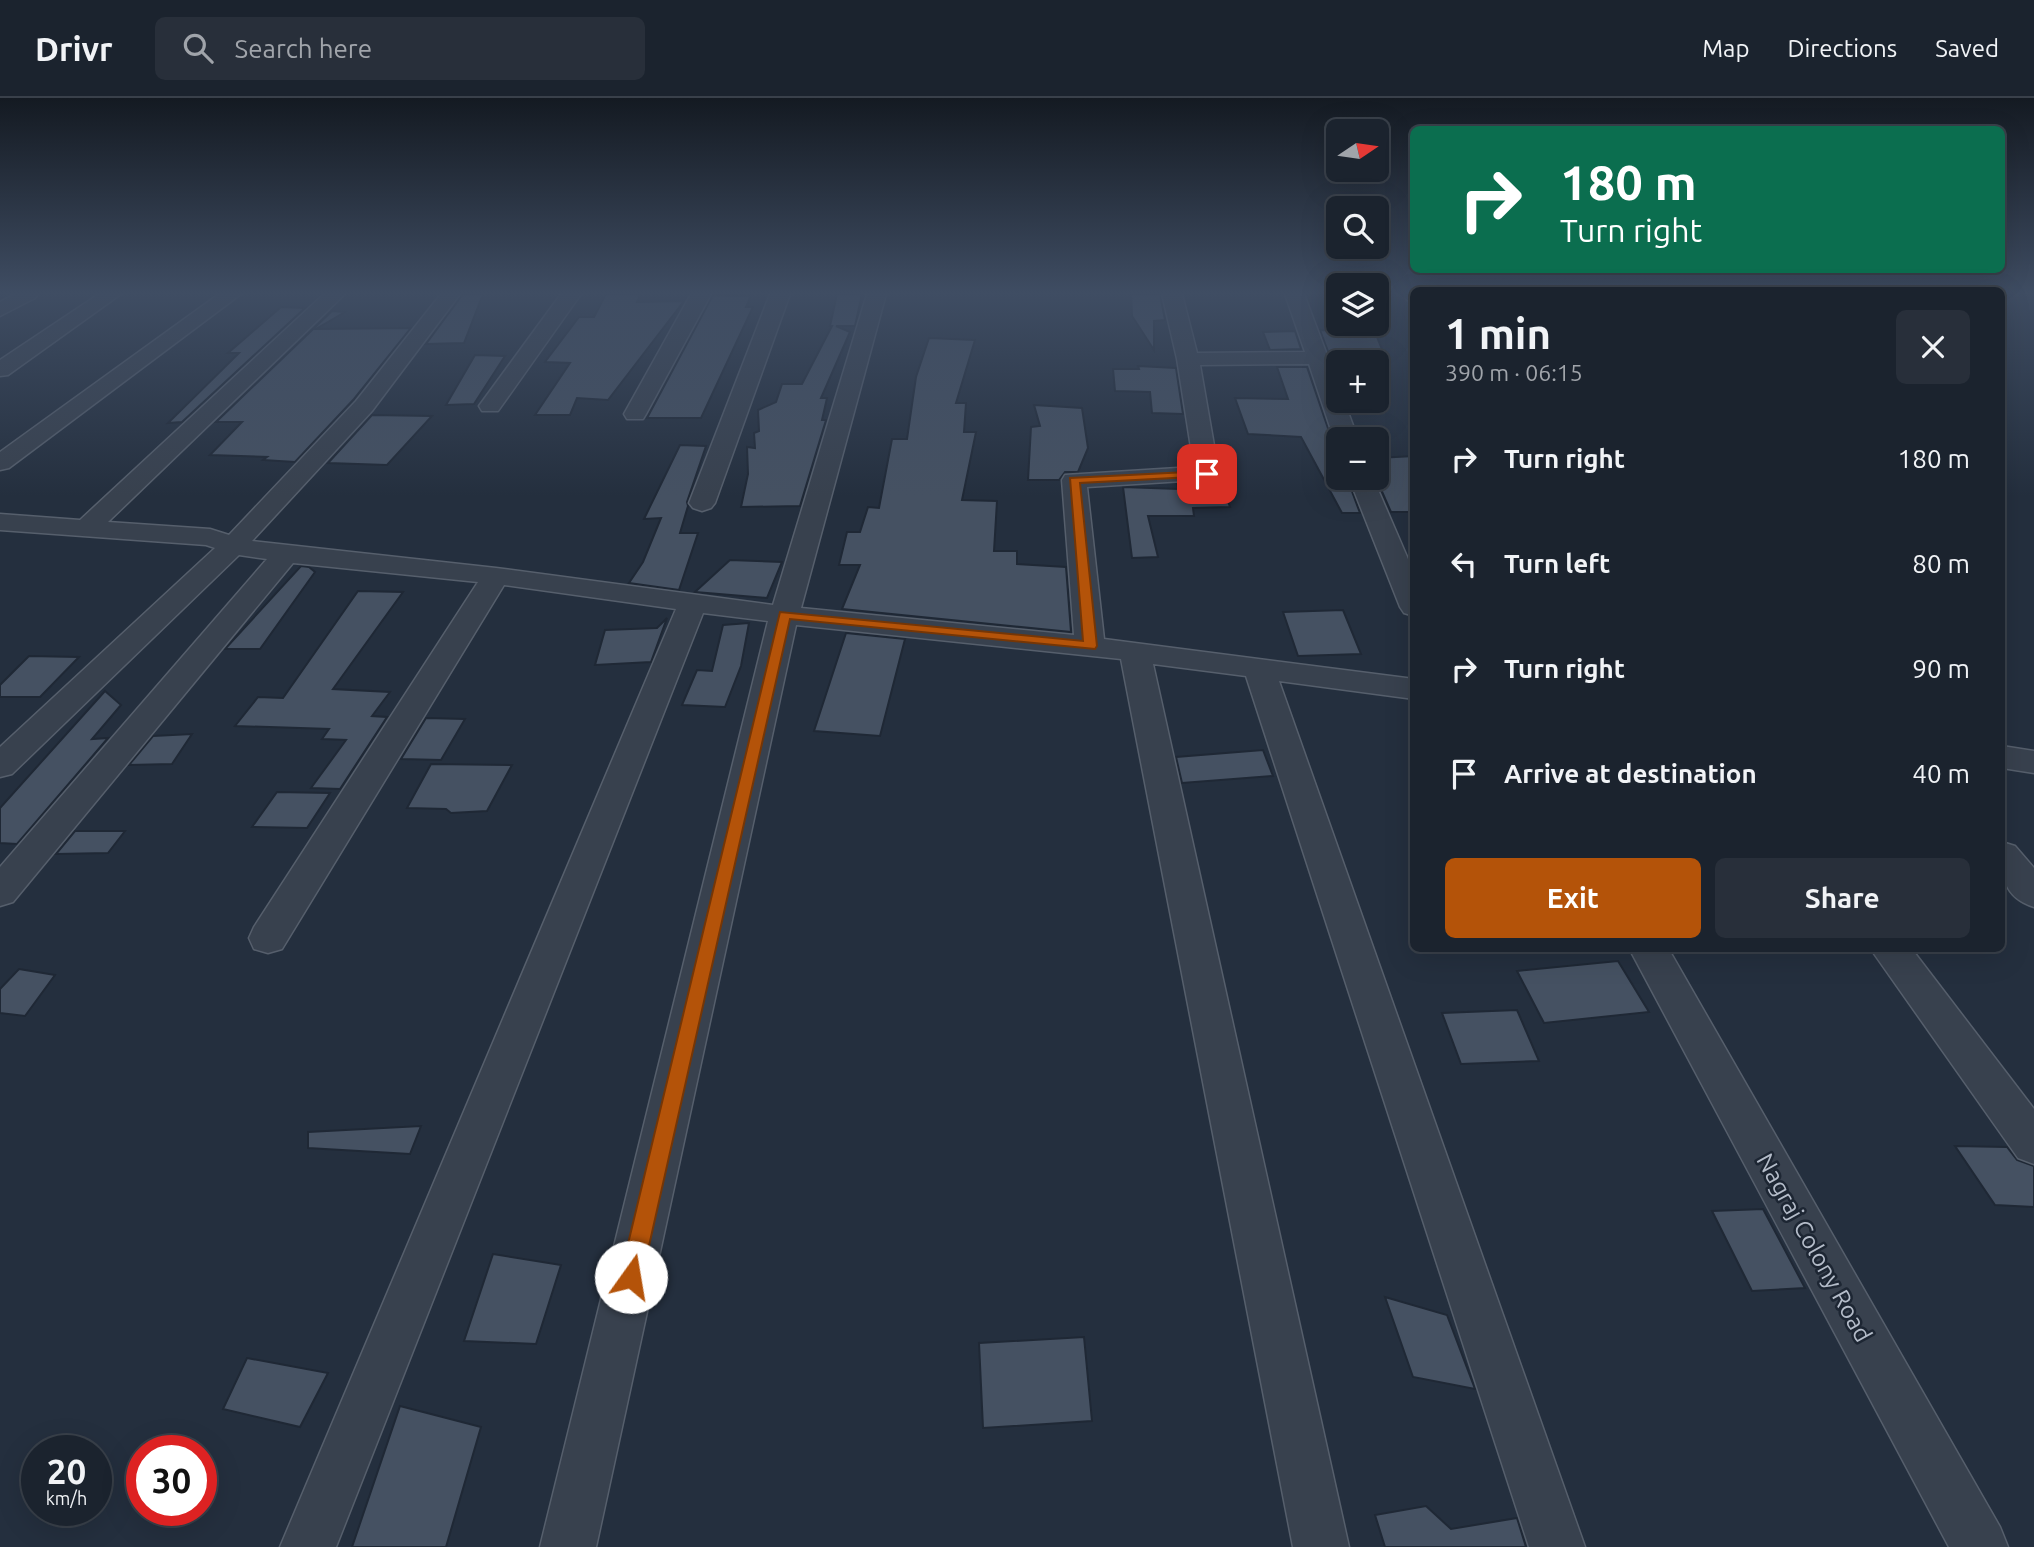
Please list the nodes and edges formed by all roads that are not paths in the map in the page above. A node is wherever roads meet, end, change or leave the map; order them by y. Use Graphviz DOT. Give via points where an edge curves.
graph roads {
  1 [pos="28,362"];
  2 [pos="139,362"];
  3 [pos="263,362"];
  4 [pos="399,362"];
  5 [pos="522,362"];
  6 [pos="664,362"];
  7 [pos="755,362"];
  8 [pos="858,362"];
  9 [pos="1188,362"];
  10 [pos="1319,362"];
  11 [pos="6,380"];
  12 [pos="490,406"];
  13 [pos="635,414"];
  14 [pos="1342,427"];
  15 [pos="0,463"];
  16 [pos="1366,490"];
  17 [pos="702,503"];
  18 [pos="0,522"];
  19 [pos="86,528"];
  20 [pos="233,547"];
  21 [pos="286,554"];
  22 [pos="496,576"];
  23 [pos="1410,597"];
  24 [pos="693,602"];
  25 [pos="785,615"];
  26 [pos="1090,646"];
  27 [pos="1135,652"];
  28 [pos="1259,668"];
  29 [pos="1410,688"];
  30 [pos="2005,757"];
  31 [pos="2034,762"];
  32 [pos="0,766"];
  33 [pos="2005,859"];
  34 [pos="0,892"];
  35 [pos="2034,893"];
  36 [pos="268,938"];
  37 [pos="1650,952"];
  38 [pos="1892,952"];
  39 [pos="2034,1144"];
  40 [pos="308,1547"];
  41 [pos="568,1547"];
  42 [pos="1321,1547"];
  43 [pos="1557,1547"];
  44 [pos="1980,1547"];
  1 -- 11 [label="street"];
  2 -- 15 [label="street"];
  3 -- 19 [label="street"];
  4 -- 20 [label="street" via="364,407"];
  5 -- 12 [label="street"];
  6 -- 13 [label="street"];
  7 -- 17 [label="street"];
  8 -- 25 [label="street"];
  9 -- 26 [label="street" via="1207,474 1074,480"];
  10 -- 14 [label="street"];
  16 -- 23 [label="street"];
  18 -- 19 [label="street"];
  19 -- 20 [label="street" via="210,537"];
  20 -- 21 [label="street"];
  20 -- 32 [label="street"];
  21 -- 22 [label="street"];
  21 -- 34 [label="street"];
  22 -- 24 [label="street"];
  22 -- 36 [label="street"];
  24 -- 25 [label="street"];
  24 -- 40 [label="street"];
  25 -- 26 [label="street"];
  25 -- 41 [label="street"];
  26 -- 27 [label="street"];
  27 -- 28 [label="street"];
  27 -- 42 [label="street"];
  28 -- 29 [label="street"];
  28 -- 43 [label="street"];
  30 -- 31 [label="street"];
  33 -- 35 [label="street"];
  37 -- 44 [label="street, Nagraj Colony Road"];
  38 -- 39 [label="street"];
}
